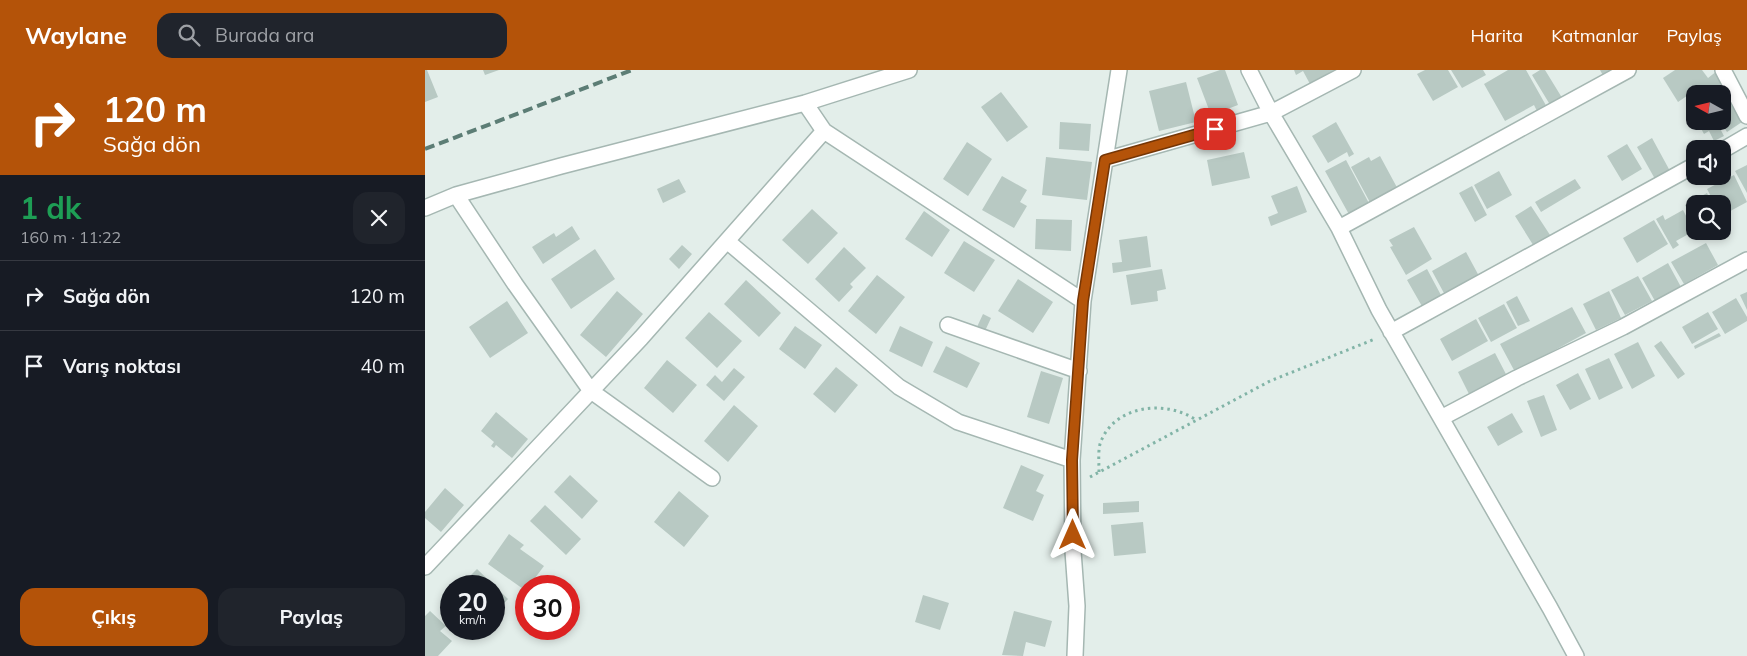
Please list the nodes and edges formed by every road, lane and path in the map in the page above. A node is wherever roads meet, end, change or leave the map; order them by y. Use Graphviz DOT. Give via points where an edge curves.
graph roads {
  1 [pos="909,70"];
  2 [pos="1119,70"];
  3 [pos="1249,70"];
  4 [pos="1353,70"];
  5 [pos="1628,70"];
  6 [pos="1723,70"];
  7 [pos="805,103"];
  8 [pos="1271,113"];
  9 [pos="1747,116"];
  10 [pos="824,131"];
  11 [pos="1747,136"];
  12 [pos="1731,145"];
  13 [pos="1105,160"];
  14 [pos="1686,170"];
  15 [pos="456,195"];
  16 [pos="425,208"];
  17 [pos="1339,228"];
  18 [pos="727,241"];
  19 [pos="1747,260"];
  20 [pos="1083,301"];
  21 [pos="948,325"];
  22 [pos="1391,332"];
  23 [pos="1079,372"];
  24 [pos="591,391"];
  25 [pos="1441,418"];
  26 [pos="1197,420"];
  27 [pos="1072,460"];
  28 [pos="1099,472"];
  29 [pos="712,478"];
  30 [pos="1072,486"];
  31 [pos="425,567"];
  32 [pos="1075,656"];
  33 [pos="1576,656"];
  1 -- 7 [label="street"];
  2 -- 13 [label="street"];
  3 -- 8 [label="street"];
  4 -- 8 [label="street"];
  5 -- 17 [label="street"];
  6 -- 9 [label="street"];
  7 -- 10 [label="street"];
  7 -- 15 [label="street"];
  8 -- 13 [label="street"];
  8 -- 17 [label="street"];
  10 -- 18 [label="street"];
  10 -- 20 [label="street"];
  11 -- 12 [label="street"];
  13 -- 20 [label="street"];
  14 -- 22 [label="street"];
  15 -- 16 [label="street"];
  15 -- 24 [label="street"];
  17 -- 22 [label="street"];
  18 -- 24 [label="street"];
  18 -- 27 [label="street" via="899,387 959,422"];
  19 -- 25 [label="street" via="1623,327"];
  20 -- 23 [label="street"];
  21 -- 23 [label="street"];
  22 -- 25 [label="street"];
  22 -- 26 [label="path" via="1270,381"];
  23 -- 27 [label="street"];
  24 -- 29 [label="street"];
  24 -- 31 [label="street"];
  25 -- 33 [label="street"];
  26 -- 28 [label="path"];
  26 -- 28 [label="path" via="1184,412 1154,408 1128,414 1112,426 1100,445"];
  27 -- 30 [label="street"];
  28 -- 30 [label="path"];
  30 -- 32 [label="street" via="1077,606"];
}
